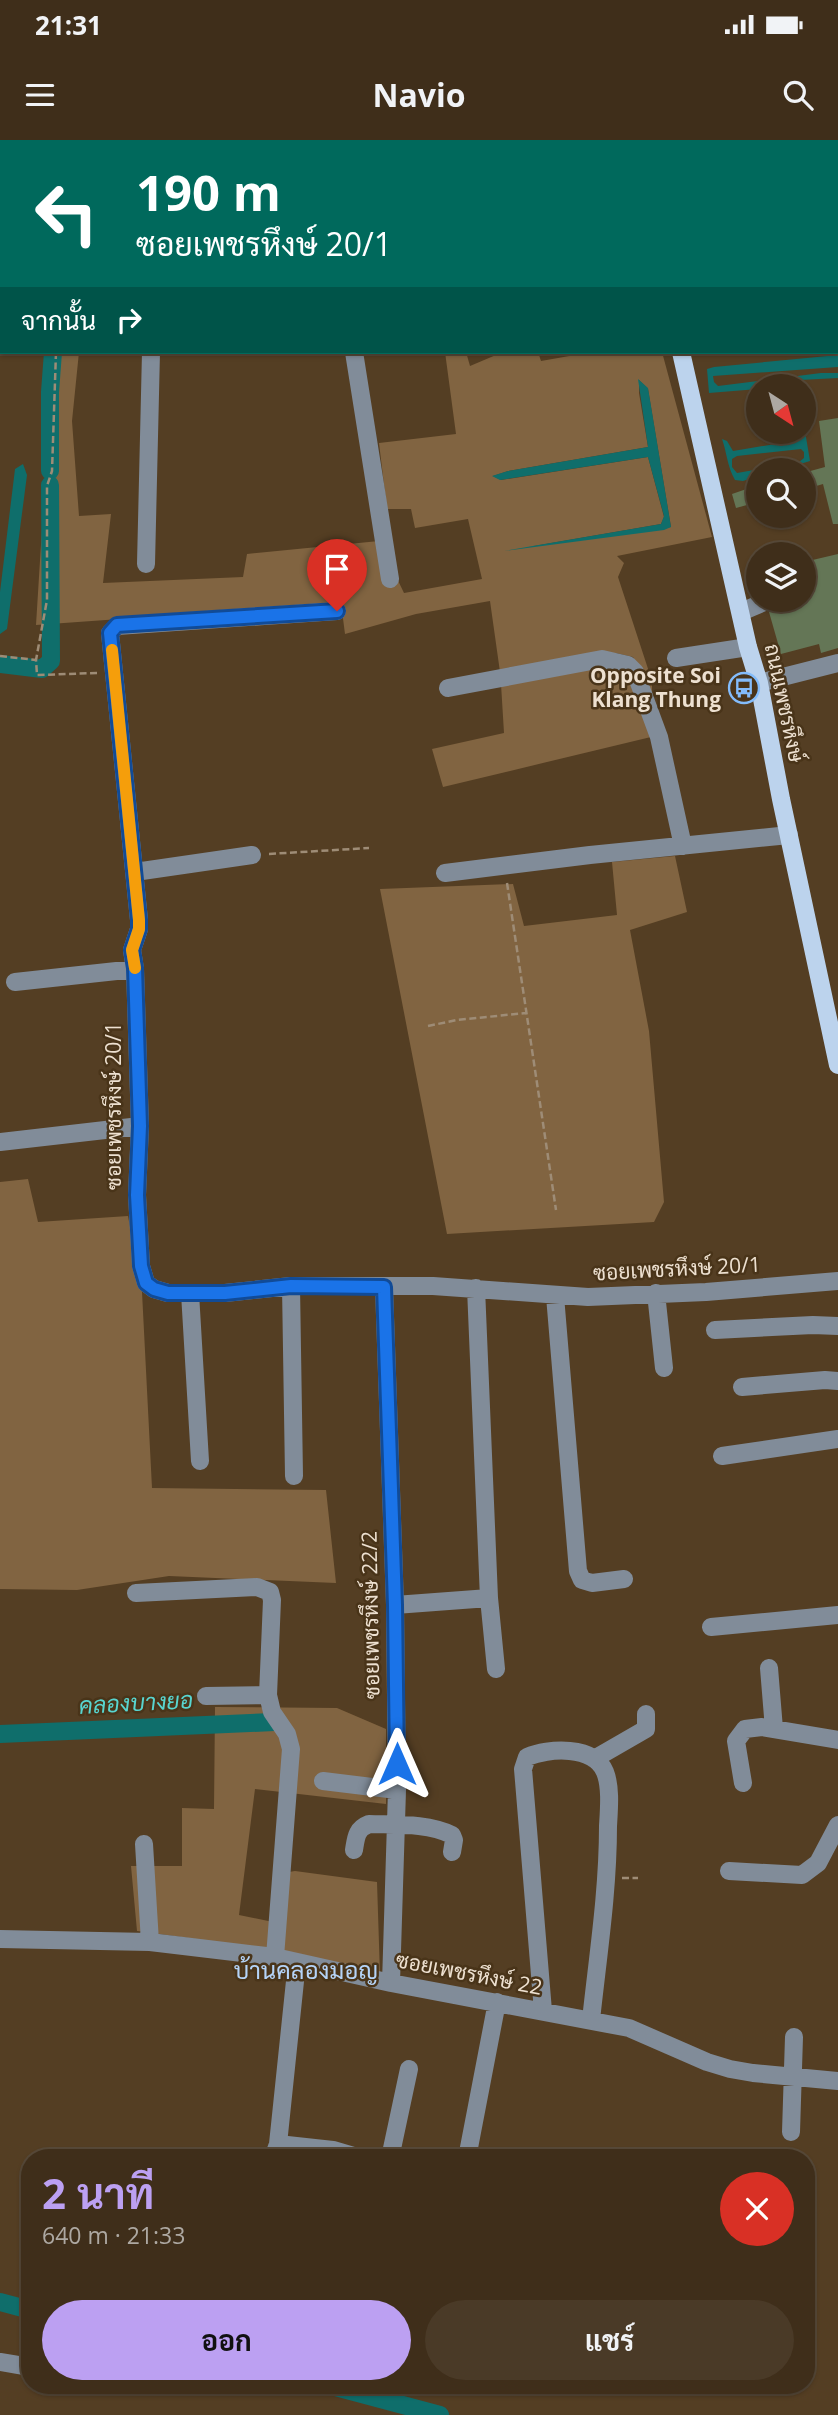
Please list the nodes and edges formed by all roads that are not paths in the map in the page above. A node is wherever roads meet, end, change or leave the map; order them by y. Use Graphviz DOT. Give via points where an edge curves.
graph roads {
  1 [pos="150,354"];
  2 [pos="354,354"];
  3 [pos="681,354"];
  4 [pos="146,564"];
  5 [pos="390,579"];
  6 [pos="746,610"];
  7 [pos="337,611"];
  8 [pos="741,612"];
  9 [pos="748,647"];
  10 [pos="676,658"];
  11 [pos="838,663"];
  12 [pos="759,683"];
  13 [pos="447,688"];
  14 [pos="789,835"];
  15 [pos="683,846"];
  16 [pos="252,855"];
  17 [pos="135,872"];
  18 [pos="444,873"];
  19 [pos="135,968"];
  20 [pos="15,982"];
  21 [pos="838,1065"];
  22 [pos="140,1126"];
  23 [pos="0,1142"];
  24 [pos="838,1281"];
  25 [pos="291,1286"];
  26 [pos="384,1287"];
  27 [pos="476,1288"];
  28 [pos="190,1293"];
  29 [pos="656,1293"];
  30 [pos="555,1296"];
  31 [pos="838,1326"];
  32 [pos="715,1330"];
  33 [pos="664,1368"];
  34 [pos="838,1381"];
  35 [pos="742,1387"];
  36 [pos="838,1439"];
  37 [pos="722,1455"];
  38 [pos="201,1461"];
  39 [pos="294,1476"];
  40 [pos="624,1579"];
  41 [pos="136,1593"];
  42 [pos="489,1598"];
  43 [pos="395,1605"];
  44 [pos="838,1615"];
  45 [pos="711,1627"];
  46 [pos="769,1668"];
  47 [pos="496,1669"];
  48 [pos="268,1695"];
  49 [pos="206,1696"];
  50 [pos="646,1714"];
  51 [pos="774,1729"];
  52 [pos="838,1740"];
  53 [pos="594,1759"];
  54 [pos="323,1781"];
  55 [pos="743,1783"];
  56 [pos="397,1790"];
  57 [pos="396,1825"];
  58 [pos="838,1825"];
  59 [pos="144,1844"];
  60 [pos="354,1850"];
  61 [pos="453,1852"];
  62 [pos="729,1871"];
  63 [pos="0,1940"];
  64 [pos="150,1942"];
  65 [pos="275,1957"];
  66 [pos="297,1962"];
  67 [pos="391,1983"];
  68 [pos="497,2003"];
  69 [pos="543,2011"];
  70 [pos="591,2020"];
  71 [pos="794,2037"];
  72 [pos="408,2068"];
  73 [pos="793,2076"];
  74 [pos="838,2081"];
  75 [pos="791,2132"];
  76 [pos="272,2149"];
  77 [pos="392,2149"];
  78 [pos="469,2149"];
  79 [pos="0,2362"];
  80 [pos="21,2366"];
  1 -- 4 [label="street"];
  2 -- 5 [label="street"];
  3 -- 8 [label="main road, ถนนเพชรหึงษ์"];
  6 -- 8 [label="street"];
  7 -- 17 [label="street, ซอยเพชรหึงษ์ 20/1" via="117,625 110,633"];
  8 -- 9 [label="main road, ถนนเพชรหึงษ์"];
  9 -- 10 [label="street"];
  9 -- 12 [label="main road, ถนนเพชรหึงษ์"];
  11 -- 12 [label="street"];
  12 -- 14 [label="main road, ถนนเพชรหึงษ์"];
  13 -- 15 [label="street" via="601,659 628,665 639,681 659,737"];
  14 -- 15 [label="street"];
  14 -- 21 [label="main road, ถนนเพชรหึงษ์"];
  15 -- 18 [label="street"];
  16 -- 17 [label="street"];
  17 -- 19 [label="street, ซอยเพชรหึงษ์ 20/1" via="139,920 132,950"];
  19 -- 20 [label="street"];
  19 -- 22 [label="street, ซอยเพชรหึงษ์ 20/1"];
  22 -- 23 [label="street"];
  22 -- 28 [label="street, ซอยเพชรหึงษ์ 20/1" via="137,1195 146,1283 168,1293"];
  24 -- 29 [label="street, ซอยเพชรหึงษ์ 20/1"];
  25 -- 26 [label="street, ซอยเพชรหึงษ์ 20/1"];
  25 -- 28 [label="street, ซอยเพชรหึงษ์ 20/1"];
  25 -- 39 [label="street"];
  26 -- 27 [label="street, ซอยเพชรหึงษ์ 20/1"];
  26 -- 43 [label="street, ซอยเพชรหึงษ์ 22/2"];
  27 -- 30 [label="street, ซอยเพชรหึงษ์ 20/1"];
  27 -- 42 [label="street"];
  28 -- 38 [label="street"];
  29 -- 30 [label="street, ซอยเพชรหึงษ์ 20/1"];
  29 -- 33 [label="street"];
  30 -- 40 [label="street" via="578,1571 582,1580 592,1583"];
  31 -- 32 [label="street"];
  34 -- 35 [label="street"];
  36 -- 37 [label="street"];
  41 -- 48 [label="street" via="257,1587 270,1592"];
  42 -- 43 [label="street"];
  42 -- 47 [label="street"];
  43 -- 56 [label="street, ซอยเพชรหึงษ์ 22/2"];
  44 -- 45 [label="street"];
  46 -- 51 [label="street"];
  48 -- 49 [label="street"];
  48 -- 65 [label="street" via="291,1749"];
  50 -- 53 [label="street" via="646,1729"];
  51 -- 52 [label="street"];
  51 -- 55 [label="street" via="745,1729 736,1741"];
  53 -- 69 [label="street" via="583,1753 541,1751 527,1757 523,1769"];
  53 -- 70 [label="street" via="605,1771 609,1800 608,1878"];
  54 -- 56 [label="street"];
  56 -- 57 [label="street, ซอยเพชรหึงษ์ 22/2"];
  57 -- 60 [label="street" via="362,1826"];
  57 -- 61 [label="street" via="447,1833 454,1840"];
  57 -- 67 [label="street, ซอยเพชรหึงษ์ 22/2"];
  58 -- 62 [label="street" via="818,1863 802,1875"];
  59 -- 64 [label="street"];
  63 -- 64 [label="street, ซอยเพชรหึงษ์ 22"];
  64 -- 65 [label="street, ซอยเพชรหึงษ์ 22"];
  65 -- 66 [label="street, ซอยเพชรหึงษ์ 22"];
  66 -- 67 [label="street, ซอยเพชรหึงษ์ 22"];
  66 -- 76 [label="street"];
  67 -- 68 [label="street, ซอยเพชรหึงษ์ 22"];
  68 -- 69 [label="street, ซอยเพชรหึงษ์ 22"];
  68 -- 78 [label="street"];
  69 -- 70 [label="street, ซอยเพชรหึงษ์ 22"];
  70 -- 73 [label="street, ซอยเพชรหึงษ์ 22" via="629,2028 730,2069"];
  71 -- 73 [label="street"];
  72 -- 77 [label="street"];
  73 -- 74 [label="street, ซอยเพชรหึงษ์ 22"];
  73 -- 75 [label="street"];
  79 -- 80 [label="street"];
}
